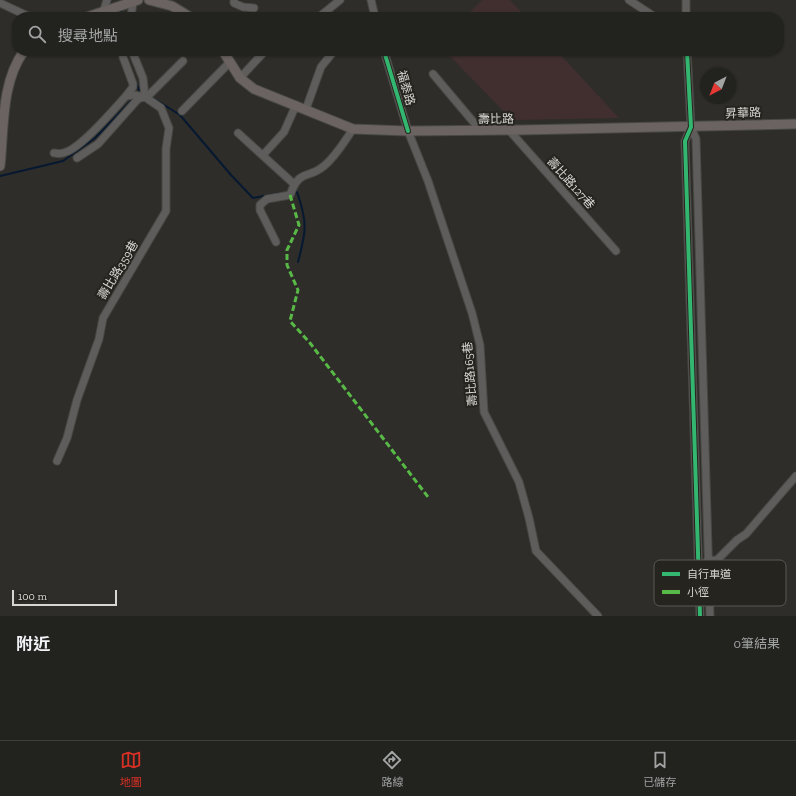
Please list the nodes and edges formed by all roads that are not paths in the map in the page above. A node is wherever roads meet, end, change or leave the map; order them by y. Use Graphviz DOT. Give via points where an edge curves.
graph roads {
  1 [pos="107,0"];
  2 [pos="149,0"];
  3 [pos="234,0"];
  4 [pos="340,0"];
  5 [pos="370,0"];
  6 [pos="630,0"];
  7 [pos="686,0"];
  8 [pos="133,2"];
  9 [pos="0,4"];
  10 [pos="254,8"];
  11 [pos="107,11"];
  12 [pos="18,12"];
  13 [pos="104,12"];
  14 [pos="132,12"];
  15 [pos="182,12"];
  16 [pos="325,12"];
  17 [pos="374,12"];
  18 [pos="648,12"];
  19 [pos="686,12"];
  20 [pos="21,56"];
  21 [pos="134,56"];
  22 [pos="226,56"];
  23 [pos="260,56"];
  24 [pos="330,56"];
  25 [pos="385,56"];
  26 [pos="687,56"];
  27 [pos="123,57"];
  28 [pos="183,61"];
  29 [pos="230,62"];
  30 [pos="433,74"];
  31 [pos="240,78"];
  32 [pos="136,96"];
  33 [pos="296,105"];
  34 [pos="306,109"];
  35 [pos="182,111"];
  36 [pos="796,124"];
  37 [pos="691,127"];
  38 [pos="353,129"];
  39 [pos="509,130"];
  40 [pos="481,131"];
  41 [pos="408,132"];
  42 [pos="238,133"];
  43 [pos="54,153"];
  44 [pos="263,155"];
  45 [pos="76,158"];
  46 [pos="0,164"];
  47 [pos="294,184"];
  48 [pos="276,242"];
  49 [pos="616,251"];
  50 [pos="57,461"];
  51 [pos="796,476"];
  52 [pos="698,560"];
  53 [pos="707,560"];
  54 [pos="717,560"];
  55 [pos="700,606"];
  56 [pos="709,606"];
  57 [pos="598,616"];
  58 [pos="700,616"];
  59 [pos="710,616"];
  1 -- 11 [label="street"];
  2 -- 15 [label="main road" via="172,6"];
  3 -- 10 [label="street" via="234,3 243,7"];
  4 -- 16 [label="street"];
  5 -- 17 [label="street"];
  6 -- 18 [label="street"];
  7 -- 19 [label="street"];
  8 -- 11 [label="main road"];
  8 -- 14 [label="street"];
  9 -- 12 [label="street"];
  11 -- 13 [label="main road"];
  20 -- 46 [label="main road" via="13,68"];
  21 -- 32 [label="street" via="143,78"];
  22 -- 29 [label="main road, 壽比路"];
  23 -- 31 [label="street"];
  24 -- 34 [label="street" via="322,68"];
  25 -- 41 [label="street, 福泰路"];
  26 -- 37 [label="street"];
  27 -- 32 [label="street"];
  28 -- 32 [label="street" via="150,94"];
  29 -- 31 [label="main road, 壽比路"];
  29 -- 35 [label="street"];
  30 -- 40 [label="street"];
  31 -- 33 [label="main road, 壽比路" via="254,89"];
  32 -- 43 [label="street" via="70,150"];
  32 -- 45 [label="street" via="138,99 98,144"];
  32 -- 50 [label="street, 壽比路359巷" via="161,108 169,128 166,149 166,211 102,318 99,338 77,400 67,438"];
  33 -- 34 [label="main road, 壽比路"];
  33 -- 44 [label="street" via="284,132"];
  34 -- 38 [label="main road, 壽比路"];
  36 -- 37 [label="main road, 昇華路"];
  37 -- 39 [label="main road, 壽比路"];
  37 -- 52 [label="street" via="685,141"];
  37 -- 53 [label="street" via="696,139"];
  38 -- 41 [label="main road, 壽比路"];
  38 -- 47 [label="street" via="323,167 298,178"];
  39 -- 40 [label="main road, 壽比路"];
  39 -- 49 [label="street, 壽比路127巷"];
  40 -- 41 [label="main road, 壽比路"];
  41 -- 57 [label="street, 壽比路165巷" via="428,181 472,313 480,345 484,412 519,482 536,552"];
  42 -- 44 [label="street"];
  44 -- 47 [label="street"];
  47 -- 48 [label="street" via="290,195 267,199 260,205"];
  51 -- 54 [label="street" via="746,534"];
  55 -- 58 [label="street"];
  56 -- 59 [label="street"];
}
